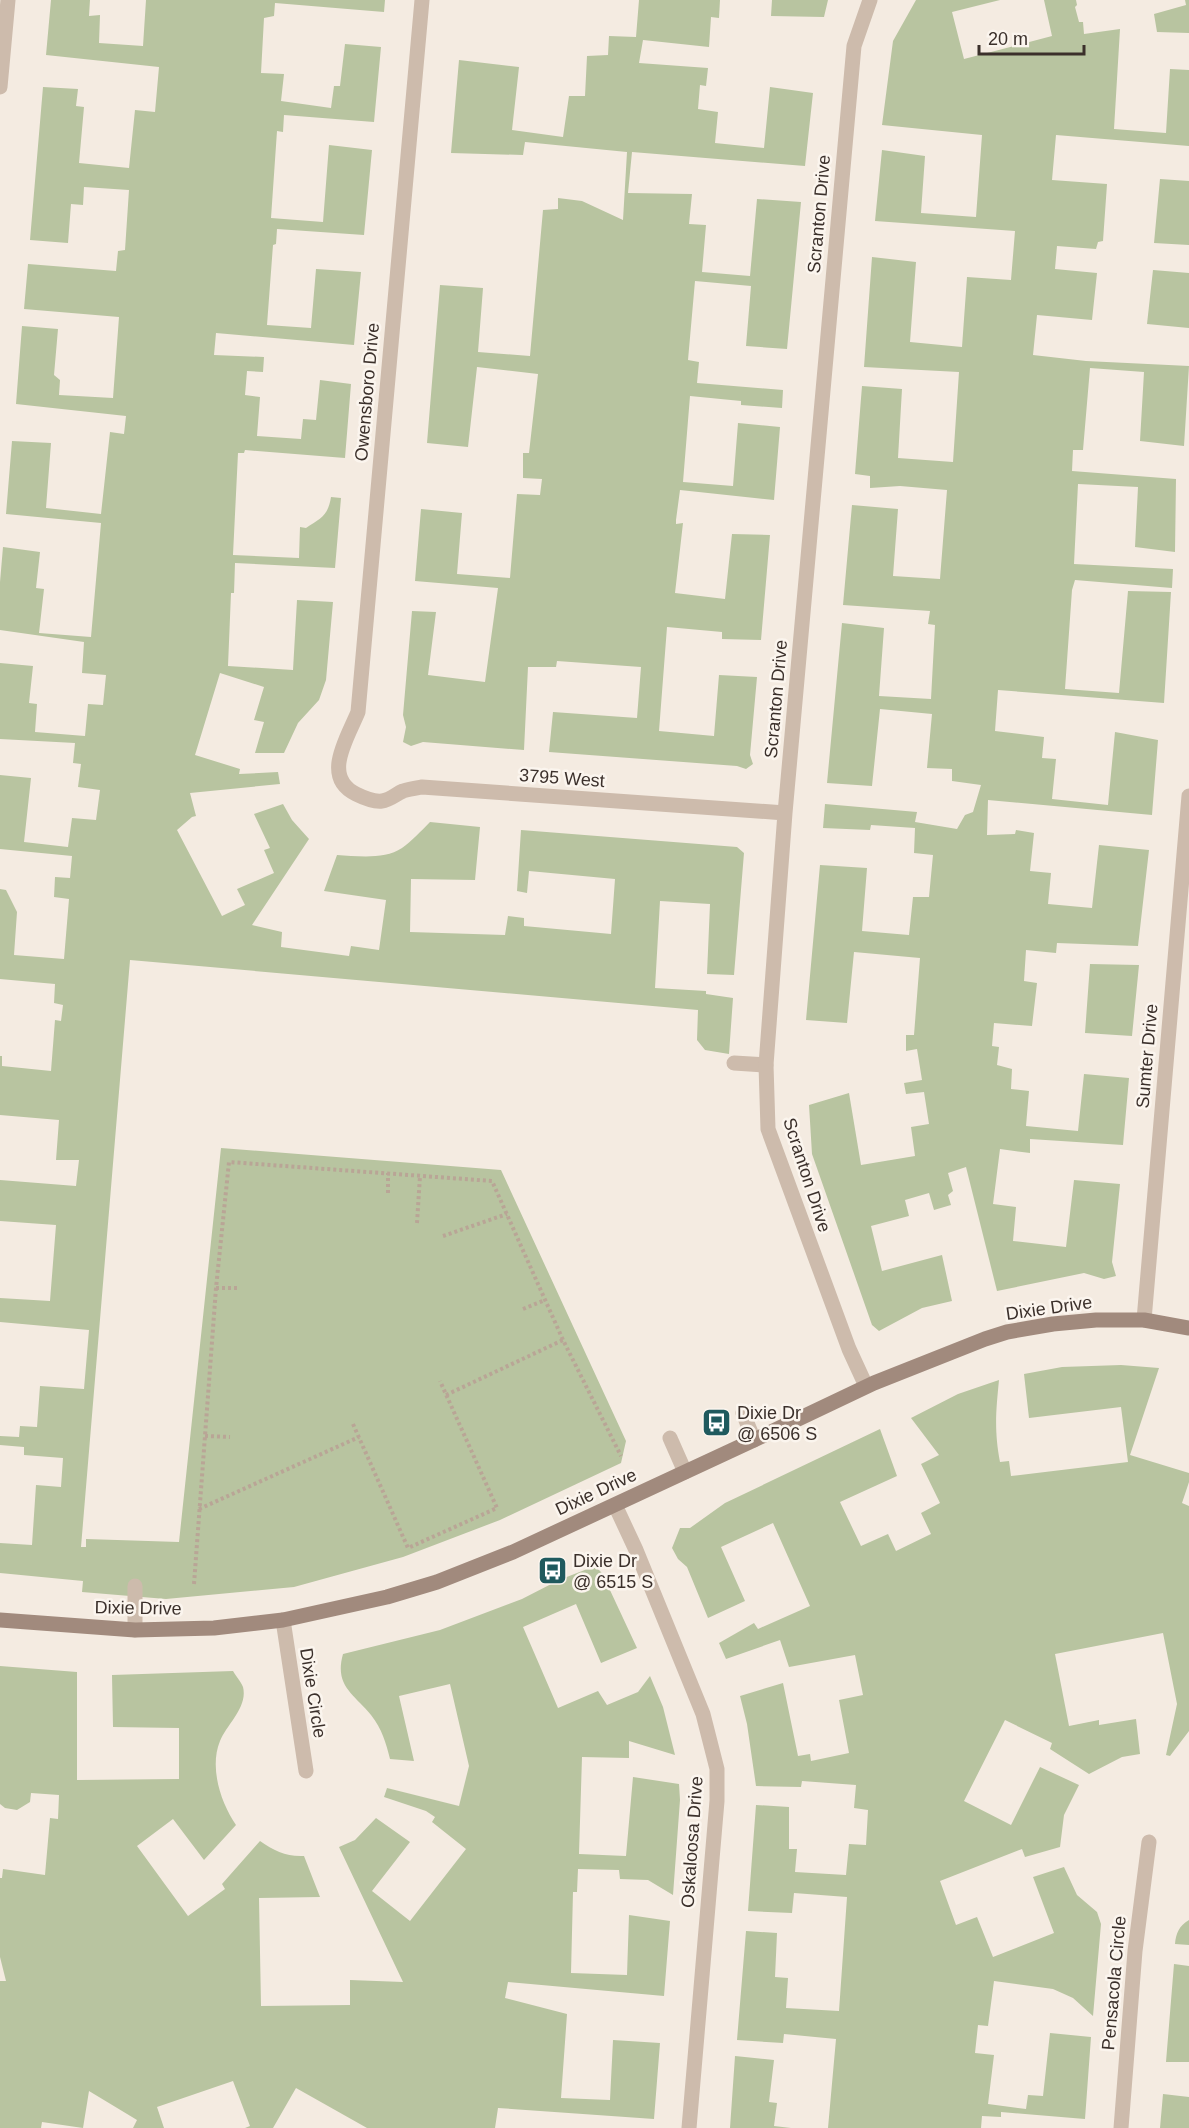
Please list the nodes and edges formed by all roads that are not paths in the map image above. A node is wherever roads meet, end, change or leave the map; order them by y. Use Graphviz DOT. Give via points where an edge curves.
graph roads {
  1 [pos="422,0"];
  2 [pos="870,0"];
  3 [pos="6,1"];
  4 [pos="0,87"];
  5 [pos="343,784"];
  6 [pos="1189,796"];
  7 [pos="785,813"];
  8 [pos="734,1063"];
  9 [pos="766,1065"];
  10 [pos="1144,1320"];
  11 [pos="1189,1328"];
  12 [pos="866,1386"];
  13 [pos="743,1413"];
  14 [pos="670,1438"];
  15 [pos="754,1440"];
  16 [pos="685,1472"];
  17 [pos="615,1505"];
  18 [pos="135,1586"];
  19 [pos="0,1620"];
  20 [pos="283,1620"];
  21 [pos="135,1630"];
  22 [pos="306,1771"];
  23 [pos="1149,1842"];
  24 [pos="689,2128"];
  25 [pos="1121,2128"];
  1 -- 5 [label="street, Owensboro Drive" via="358,712 339,755"];
  2 -- 7 [label="street, Scranton Drive" via="854,46"];
  3 -- 4 [label="street"];
  5 -- 7 [label="street, 3795 West" via="352,793 383,801 422,787"];
  6 -- 10 [label="street, Sumter Drive"];
  7 -- 9 [label="street, Scranton Drive"];
  8 -- 9 [label="street"];
  9 -- 12 [label="street, Scranton Drive" via="768,1129"];
  10 -- 11 [label="street, Dixie Drive"];
  10 -- 12 [label="street, Dixie Drive" via="1096,1320 1007,1332"];
  12 -- 15 [label="street, Dixie Drive"];
  13 -- 15 [label="street"];
  14 -- 16 [label="street"];
  15 -- 16 [label="street, Dixie Drive"];
  16 -- 17 [label="street, Dixie Drive"];
  17 -- 20 [label="street, Dixie Drive" via="436,1582"];
  17 -- 24 [label="street, Oskaloosa Drive" via="703,1714 717,1769"];
  18 -- 21 [label="street"];
  19 -- 21 [label="street, Dixie Drive"];
  20 -- 21 [label="street, Dixie Drive" via="214,1628"];
  20 -- 22 [label="street, Dixie Circle"];
  23 -- 25 [label="street, Pensacola Circle" via="1135,1952"];
}
